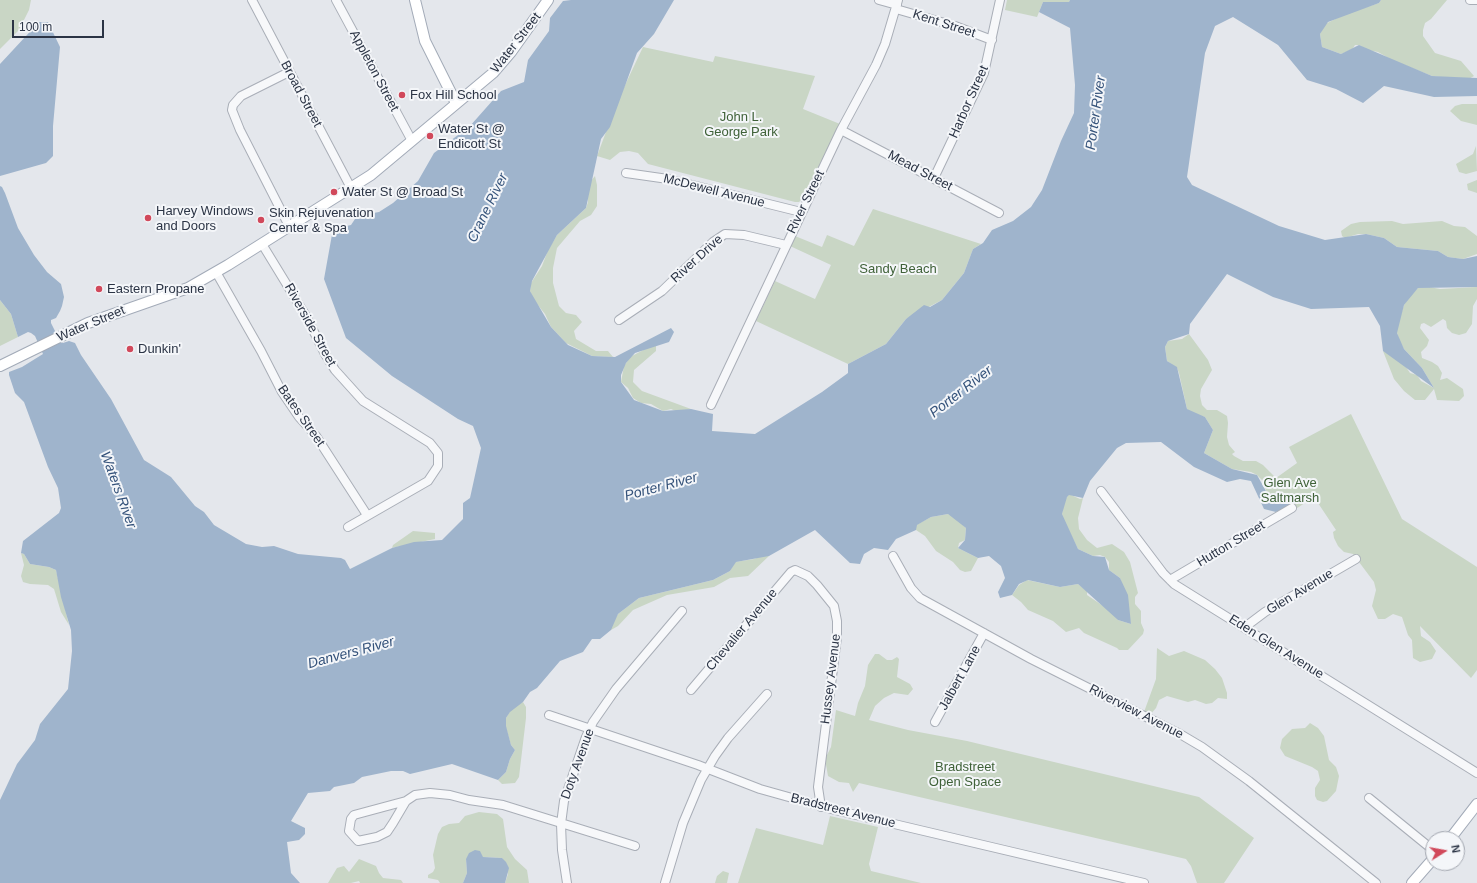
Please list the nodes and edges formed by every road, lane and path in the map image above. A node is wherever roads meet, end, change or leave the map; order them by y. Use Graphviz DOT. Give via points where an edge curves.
graph roads {
  1 [pos="252,0"];
  2 [pos="336,0"];
  3 [pos="415,0"];
  4 [pos="548,0"];
  5 [pos="879,0"];
  6 [pos="1000,0"];
  7 [pos="1470,0"];
  8 [pos="1477,0"];
  9 [pos="897,5"];
  10 [pos="992,40"];
  11 [pos="289,72"];
  12 [pos="456,103"];
  13 [pos="841,130"];
  14 [pos="412,141"];
  15 [pos="626,173"];
  16 [pos="934,178"];
  17 [pos="350,188"];
  18 [pos="802,212"];
  19 [pos="999,213"];
  20 [pos="289,226"];
  21 [pos="262,244"];
  22 [pos="786,245"];
  23 [pos="216,272"];
  24 [pos="619,320"];
  25 [pos="4,361"];
  26 [pos="0,366"];
  27 [pos="711,404"];
  28 [pos="1101,491"];
  29 [pos="1292,508"];
  30 [pos="367,516"];
  31 [pos="348,527"];
  32 [pos="893,556"];
  33 [pos="1356,559"];
  34 [pos="794,570"];
  35 [pos="1170,580"];
  36 [pos="682,611"];
  37 [pos="1245,626"];
  38 [pos="984,633"];
  39 [pos="691,690"];
  40 [pos="767,694"];
  41 [pos="549,715"];
  42 [pos="935,722"];
  43 [pos="590,729"];
  44 [pos="708,769"];
  45 [pos="1477,773"];
  46 [pos="1369,798"];
  47 [pos="406,801"];
  48 [pos="1477,804"];
  49 [pos="821,807"];
  50 [pos="561,824"];
  51 [pos="1456,831"];
  52 [pos="1425,844"];
  53 [pos="635,846"];
  54 [pos="1425,868"];
  55 [pos="567,883"];
  56 [pos="664,883"];
  57 [pos="1144,883"];
  58 [pos="1376,883"];
  59 [pos="1412,883"];
  1 -- 11 [label="street, Broad Street"];
  2 -- 14 [label="street, Appleton Street"];
  3 -- 12 [label="main road" via="425,41"];
  4 -- 12 [label="main road, Water Street" via="503,62 485,81"];
  5 -- 9 [label="street, Kent Street"];
  6 -- 10 [label="street, Harbor Street"];
  7 -- 8 [label="street"];
  9 -- 10 [label="street, Kent Street"];
  9 -- 13 [label="street, River Street" via="876,65"];
  10 -- 16 [label="street, Harbor Street" via="984,73"];
  11 -- 17 [label="street, Broad Street"];
  11 -- 20 [label="street" via="241,96 232,105 240,130"];
  12 -- 14 [label="main road, Water Street"];
  13 -- 16 [label="street, Mead Street"];
  13 -- 18 [label="street, River Street"];
  14 -- 17 [label="main road, Water Street" via="371,175"];
  15 -- 18 [label="street, McDewell Avenue" via="668,179"];
  16 -- 19 [label="street, Mead Street"];
  17 -- 20 [label="main road, Water Street"];
  18 -- 22 [label="street, River Street"];
  20 -- 21 [label="main road, Water Street"];
  21 -- 23 [label="main road, Water Street"];
  21 -- 30 [label="street, Riverside Street" via="335,370 363,401 430,443 438,453 438,466 428,481"];
  22 -- 24 [label="street, River Drive" via="744,235 726,234 713,242 662,291"];
  22 -- 27 [label="street, River Street"];
  23 -- 25 [label="main road, Water Street" via="175,293 133,306"];
  23 -- 30 [label="street, Bates Street" via="282,392 316,436"];
  25 -- 26 [label="main road, Water Street"];
  28 -- 35 [label="street, Eden Glen Avenue"];
  29 -- 35 [label="street, Hutton Street"];
  30 -- 31 [label="street, Riverside Street"];
  32 -- 38 [label="street, Riverview Avenue" via="911,588 920,598"];
  33 -- 37 [label="street, Glen Avenue"];
  34 -- 39 [label="street, Chevalier Avenue"];
  34 -- 49 [label="street, Hussey Avenue" via="808,576 826,595 834,606 837,621 818,787"];
  35 -- 37 [label="street, Eden Glen Avenue" via="1192,597"];
  36 -- 43 [label="street, Doty Avenue" via="616,689"];
  37 -- 45 [label="street, Eden Glen Avenue"];
  38 -- 42 [label="street, Jalbert Lane"];
  38 -- 58 [label="street, Riverview Avenue" via="1202,747 1249,781"];
  40 -- 44 [label="street" via="728,738"];
  41 -- 43 [label="street, Bradstreet Avenue"];
  43 -- 44 [label="street, Bradstreet Avenue"];
  43 -- 50 [label="street, Doty Avenue" via="564,801"];
  44 -- 49 [label="street, Bradstreet Avenue" via="760,789"];
  44 -- 56 [label="street" via="683,823"];
  46 -- 52 [label="street"];
  47 -- 47 [label="street" via="386,832 377,837 358,841 348,831 350,819 354,815"];
  47 -- 50 [label="street" via="415,795 450,795 504,805"];
  48 -- 51 [label="main road"];
  49 -- 57 [label="street, Bradstreet Avenue"];
  50 -- 53 [label="street"];
  50 -- 55 [label="street, Doty Avenue"];
  54 -- 59 [label="main road"];
}
